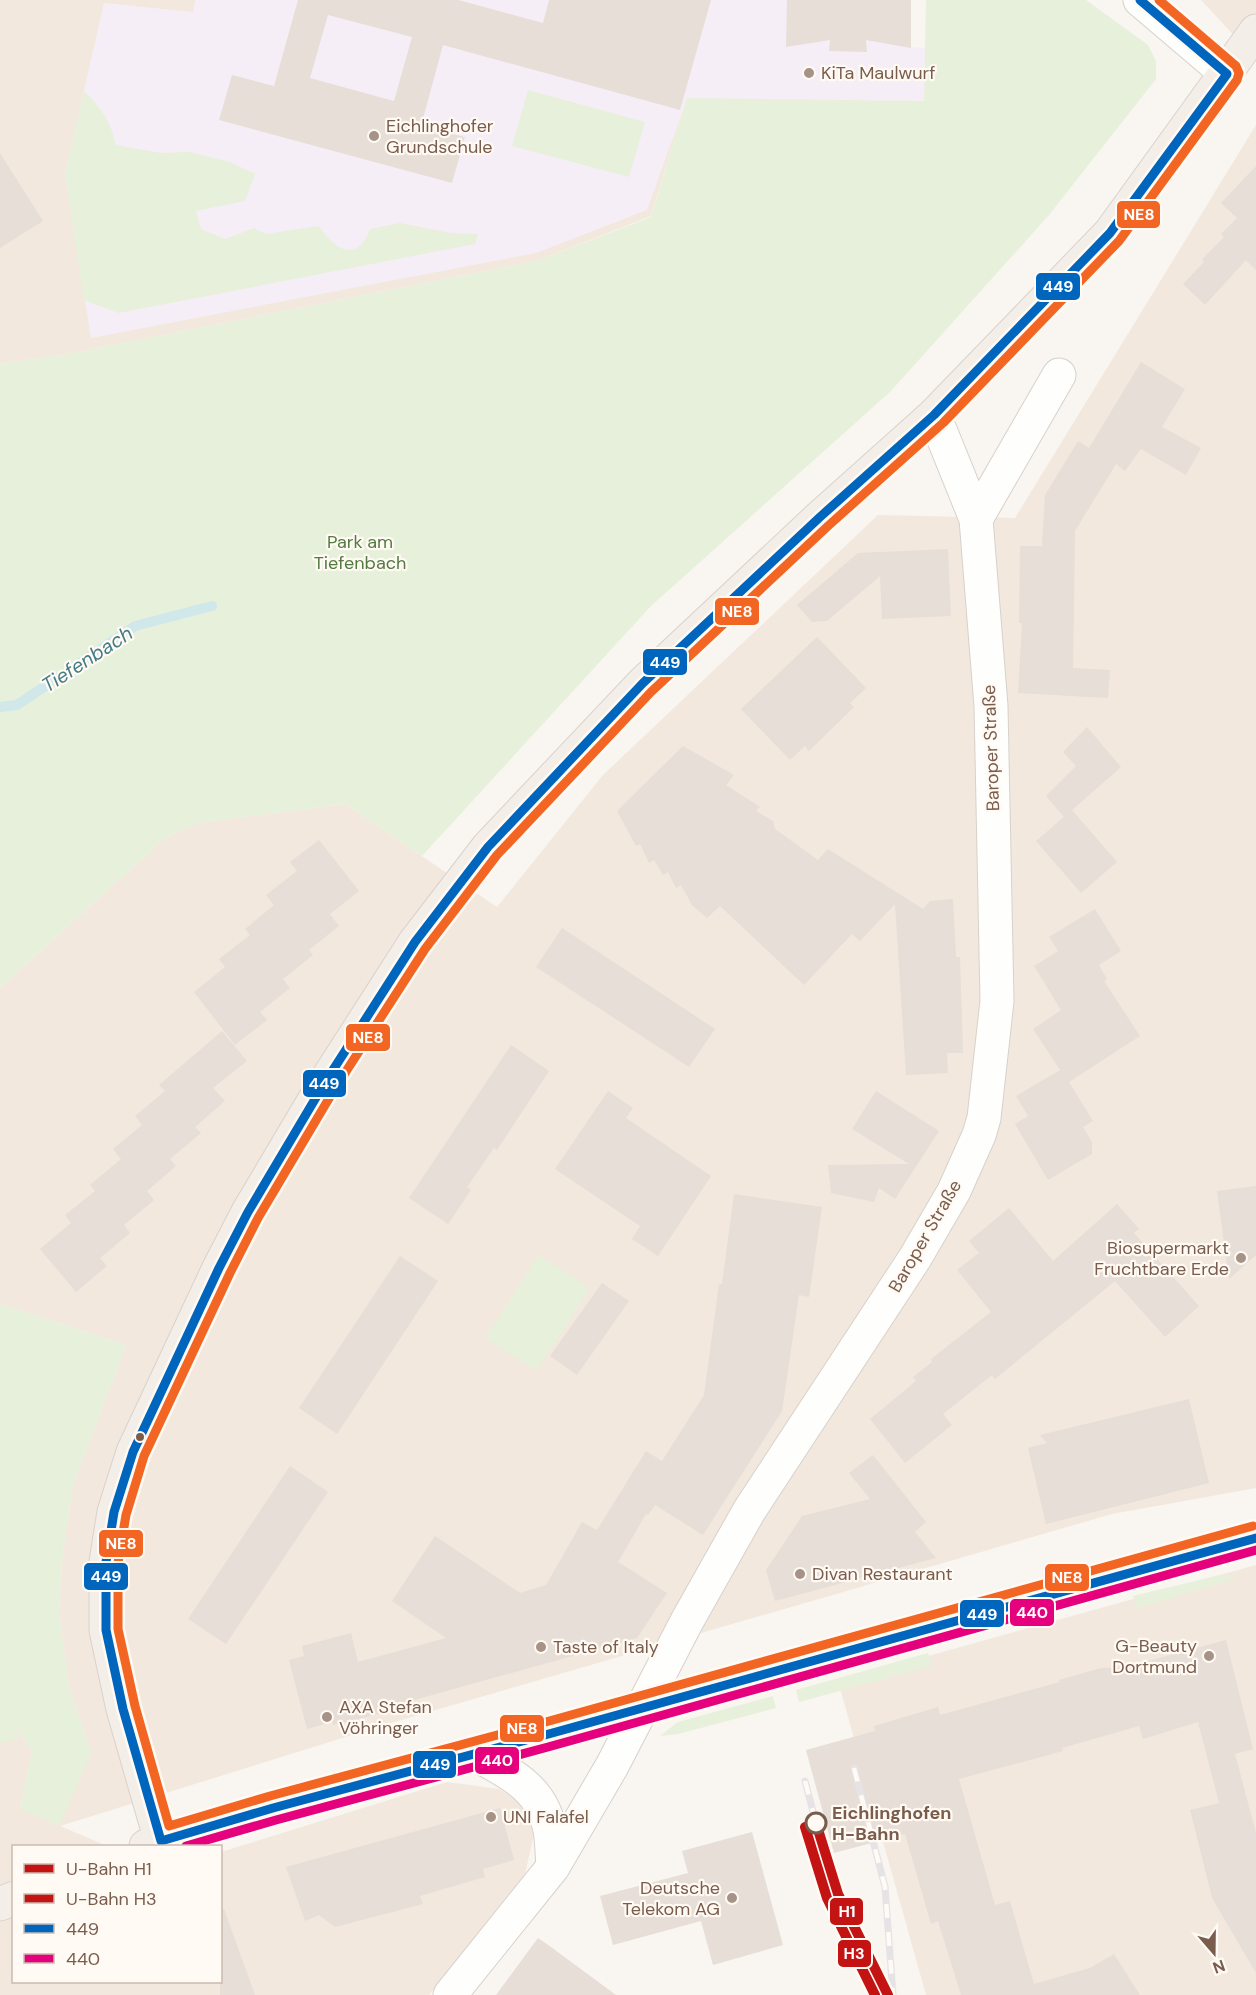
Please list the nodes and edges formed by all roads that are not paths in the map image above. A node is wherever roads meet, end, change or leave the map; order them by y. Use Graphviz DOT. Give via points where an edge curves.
graph roads {
  1 [pos="1140,0"];
  2 [pos="1256,31"];
  3 [pos="1227,74"];
  4 [pos="1059,375"];
  5 [pos="934,414"];
  6 [pos="976,519"];
  7 [pos="1255,1542"];
  8 [pos="644,1708"];
  9 [pos="475,1754"];
  10 [pos="153,1844"];
  11 [pos="553,1867"];
  12 [pos="450,1995"];
  1 -- 3 [label="street"];
  2 -- 3 [label="main road"];
  3 -- 5 [label="main road" via="1110,233"];
  4 -- 6 [label="street"];
  5 -- 6 [label="street, Baroper Straße"];
  5 -- 10 [label="main road" via="643,682 488,847 414,942 248,1212 133,1452 114,1512 106,1562 106,1630"];
  6 -- 8 [label="street, Baroper Straße" via="992,706 997,1001 984,1118 954,1191 915,1258 749,1511"];
  7 -- 8 [label="main road"];
  8 -- 9 [label="main road"];
  8 -- 11 [label="street, Baroper Straße"];
  9 -- 10 [label="main road"];
  9 -- 11 [label="street" via="534,1792 550,1830"];
  11 -- 12 [label="street, Baroper Straße"];
}
